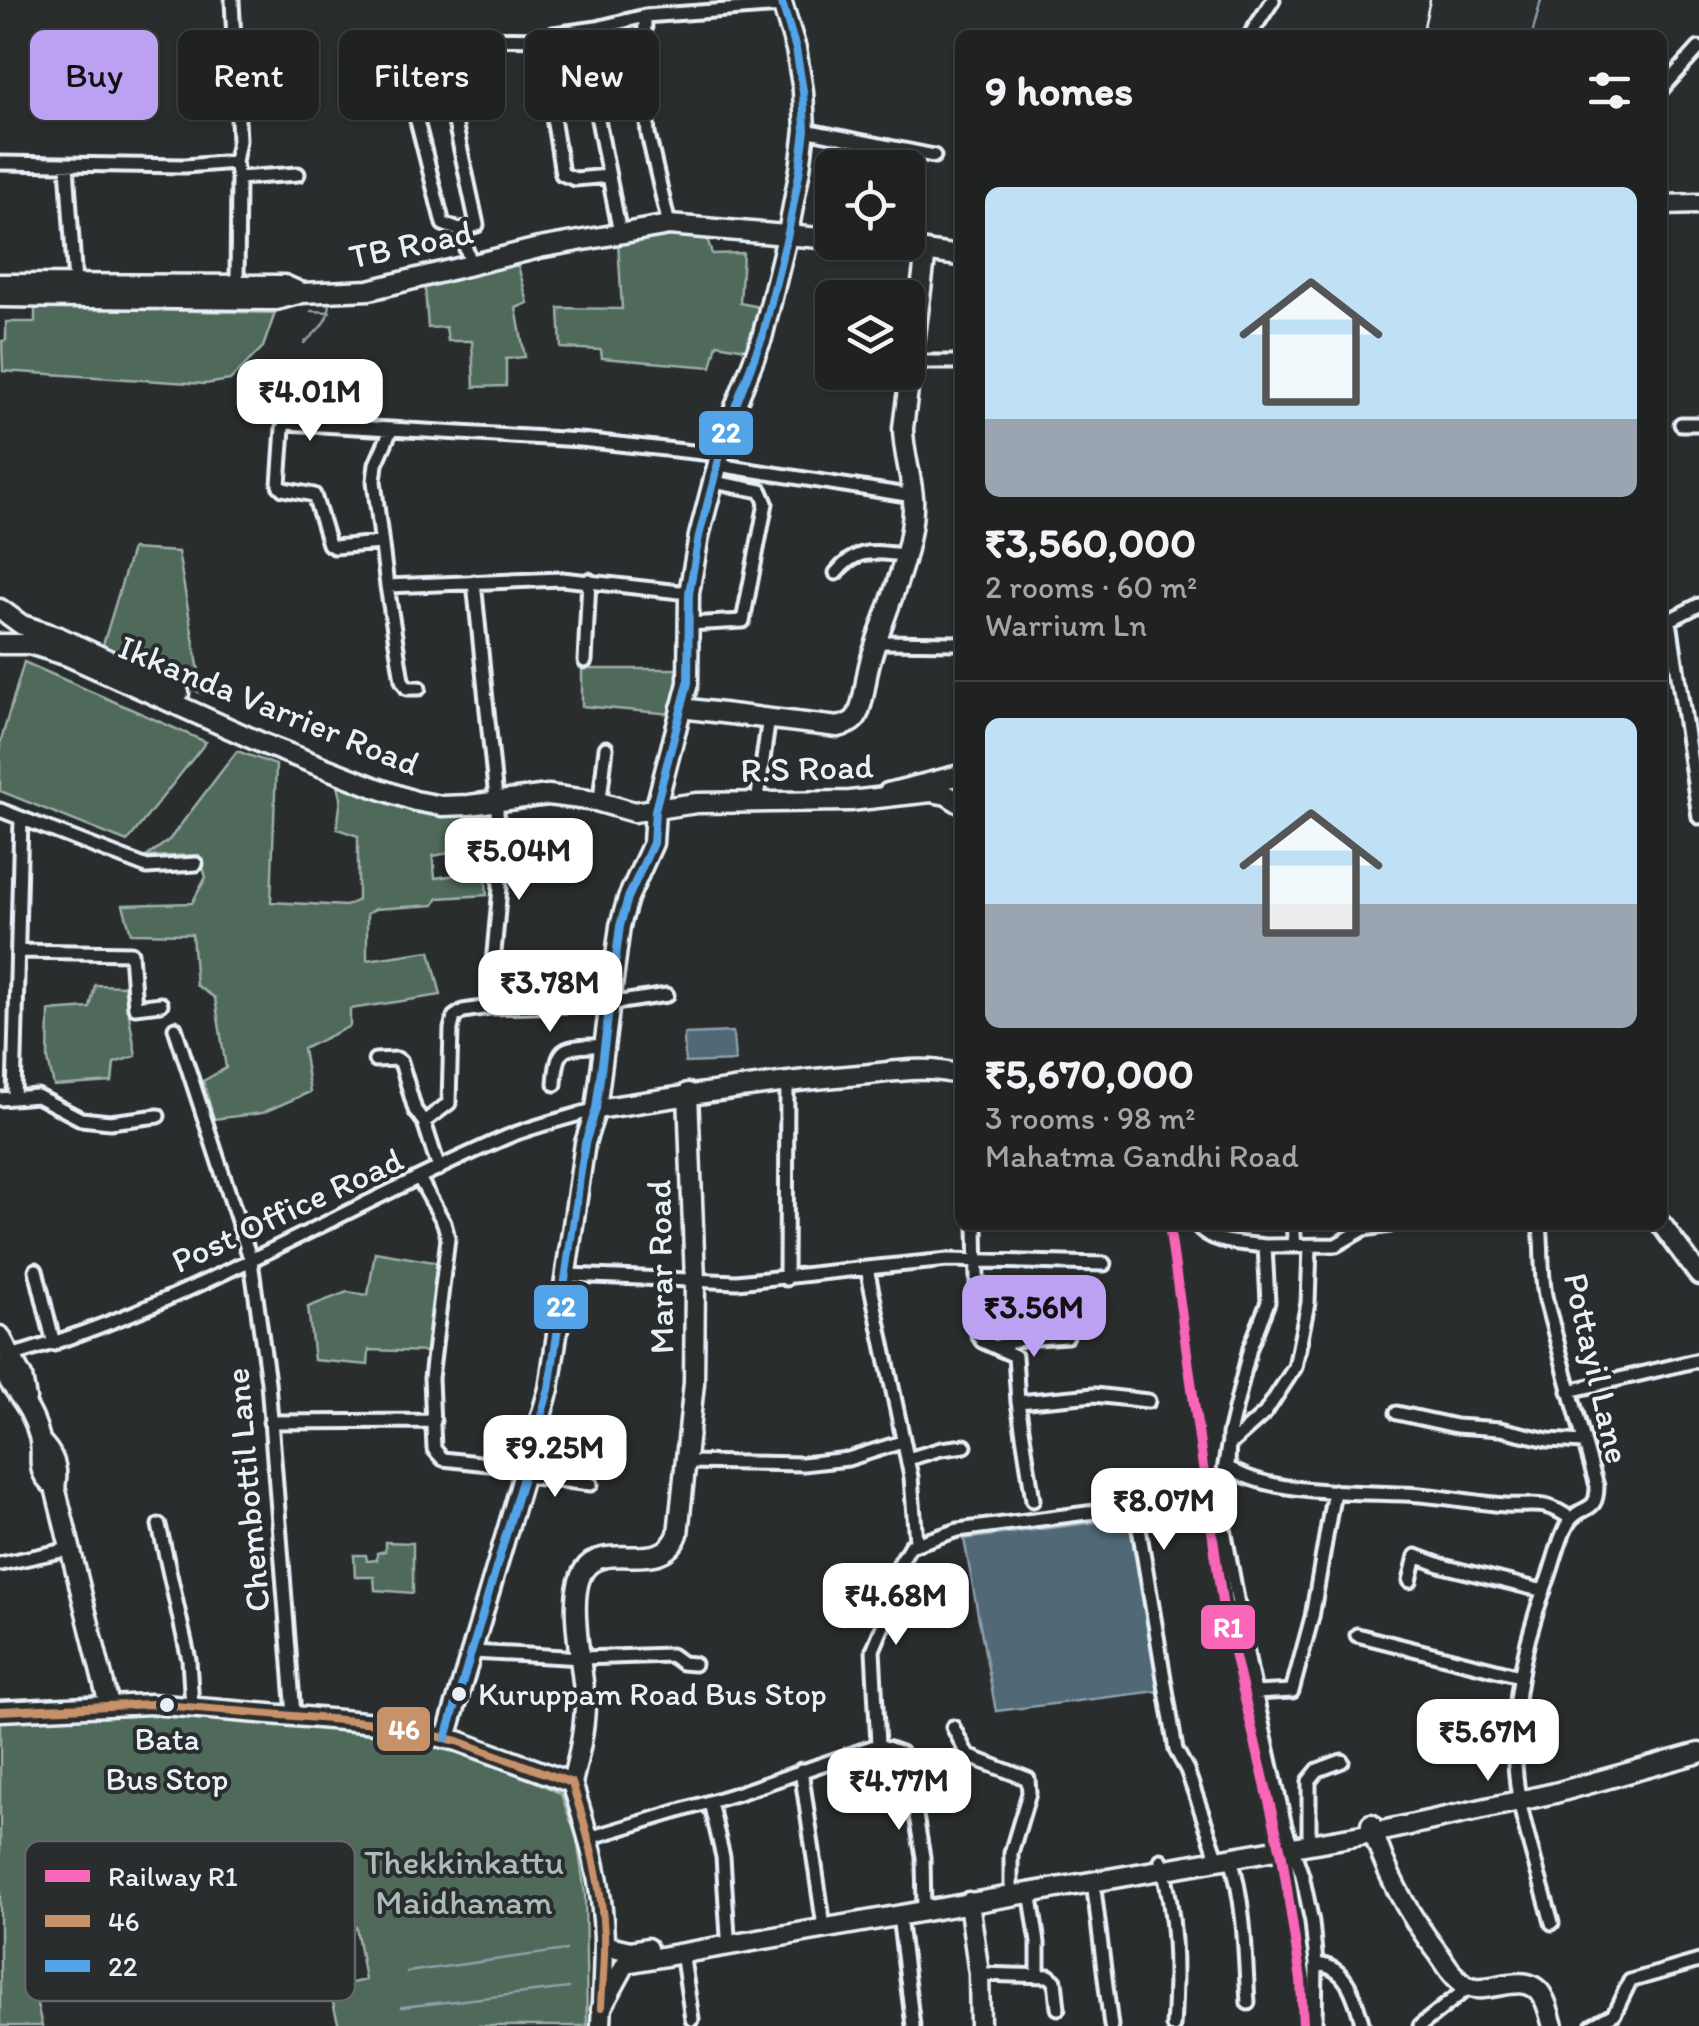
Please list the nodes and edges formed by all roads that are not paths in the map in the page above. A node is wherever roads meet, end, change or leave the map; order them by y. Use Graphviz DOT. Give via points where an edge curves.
graph roads {
  1 [pos="232,0"];
  2 [pos="1273,0"];
  3 [pos="782,3"];
  4 [pos="645,16"];
  5 [pos="582,30"];
  6 [pos="1253,30"];
  7 [pos="1699,48"];
  8 [pos="1667,83"];
  9 [pos="553,120"];
  10 [pos="598,120"];
  11 [pos="804,130"];
  12 [pos="934,156"];
  13 [pos="234,162"];
  14 [pos="0,163"];
  15 [pos="67,166"];
  16 [pos="298,174"];
  17 [pos="609,176"];
  18 [pos="238,178"];
  19 [pos="1699,204"];
  20 [pos="1667,205"];
  21 [pos="669,224"];
  22 [pos="460,230"];
  23 [pos="620,233"];
  24 [pos="788,233"];
  25 [pos="815,237"];
  26 [pos="926,251"];
  27 [pos="955,255"];
  28 [pos="472,265"];
  29 [pos="922,280"];
  30 [pos="0,284"];
  31 [pos="75,284"];
  32 [pos="237,284"];
  33 [pos="302,294"];
  34 [pos="0,297"];
  35 [pos="925,362"];
  36 [pos="955,362"];
  37 [pos="909,390"];
  38 [pos="1682,424"];
  39 [pos="1699,424"];
  40 [pos="392,430"];
  41 [pos="718,467"];
  42 [pos="913,496"];
  43 [pos="380,543"];
  44 [pos="903,555"];
  45 [pos="836,573"];
  46 [pos="588,580"];
  47 [pos="474,582"];
  48 [pos="386,586"];
  49 [pos="689,593"];
  50 [pos="1699,604"];
  51 [pos="0,609"];
  52 [pos="1667,621"];
  53 [pos="688,624"];
  54 [pos="1667,628"];
  55 [pos="876,642"];
  56 [pos="955,643"];
  57 [pos="0,644"];
  58 [pos="585,661"];
  59 [pos="418,688"];
  60 [pos="682,708"];
  61 [pos="769,717"];
  62 [pos="606,748"];
  63 [pos="955,776"];
  64 [pos="601,790"];
  65 [pos="496,797"];
  66 [pos="868,799"];
  67 [pos="955,800"];
  68 [pos="757,803"];
  69 [pos="0,810"];
  70 [pos="655,810"];
  71 [pos="1699,817"];
  72 [pos="21,818"];
  73 [pos="196,864"];
  74 [pos="19,951"];
  75 [pos="667,996"];
  76 [pos="161,1004"];
  77 [pos="608,1004"];
  78 [pos="489,1007"];
  79 [pos="174,1028"];
  80 [pos="603,1046"];
  81 [pos="375,1060"];
  82 [pos="955,1065"];
  83 [pos="936,1070"];
  84 [pos="955,1074"];
  85 [pos="787,1082"];
  86 [pos="555,1084"];
  87 [pos="688,1094"];
  88 [pos="14,1096"];
  89 [pos="0,1099"];
  90 [pos="596,1109"];
  91 [pos="158,1116"];
  92 [pos="424,1122"];
  93 [pos="439,1168"];
  94 [pos="419,1178"];
  95 [pos="976,1230"];
  96 [pos="1201,1230"];
  97 [pos="1294,1230"];
  98 [pos="1364,1230"];
  99 [pos="1540,1230"];
  100 [pos="1667,1230"];
  101 [pos="1295,1245"];
  102 [pos="1265,1246"];
  103 [pos="1310,1247"];
  104 [pos="1693,1256"];
  105 [pos="252,1260"];
  106 [pos="974,1260"];
  107 [pos="1104,1264"];
  108 [pos="867,1268"];
  109 [pos="36,1270"];
  110 [pos="568,1275"];
  111 [pos="1699,1275"];
  112 [pos="786,1279"];
  113 [pos="696,1281"];
  114 [pos="0,1336"];
  115 [pos="1067,1336"];
  116 [pos="54,1344"];
  117 [pos="993,1347"];
  118 [pos="4,1360"];
  119 [pos="1699,1360"];
  120 [pos="1568,1391"];
  121 [pos="1148,1401"];
  122 [pos="1018,1402"];
  123 [pos="1397,1413"];
  124 [pos="434,1421"];
  125 [pos="270,1422"];
  126 [pos="902,1442"];
  127 [pos="1584,1442"];
  128 [pos="965,1446"];
  129 [pos="1228,1446"];
  130 [pos="908,1459"];
  131 [pos="686,1462"];
  132 [pos="526,1474"];
  133 [pos="591,1484"];
  134 [pos="1334,1490"];
  135 [pos="1033,1500"];
  136 [pos="1571,1519"];
  137 [pos="159,1525"];
  138 [pos="916,1542"];
  139 [pos="70,1549"];
  140 [pos="0,1564"];
  141 [pos="1410,1581"];
  142 [pos="1544,1591"];
  143 [pos="1357,1635"];
  144 [pos="473,1652"];
  145 [pos="582,1658"];
  146 [pos="694,1664"];
  147 [pos="1520,1676"];
  148 [pos="1255,1693"];
  149 [pos="108,1705"];
  150 [pos="192,1706"];
  151 [pos="0,1711"];
  152 [pos="294,1715"];
  153 [pos="953,1727"];
  154 [pos="446,1738"];
  155 [pos="878,1745"];
  156 [pos="1699,1745"];
  157 [pos="1699,1753"];
  158 [pos="1342,1761"];
  159 [pos="801,1770"];
  160 [pos="572,1783"];
  161 [pos="1520,1797"];
  162 [pos="710,1802"];
  163 [pos="1372,1828"];
  164 [pos="589,1838"];
  165 [pos="1293,1842"];
  166 [pos="1236,1853"];
  167 [pos="1162,1866"];
  168 [pos="1093,1881"];
  169 [pos="1011,1885"];
  170 [pos="1030,1892"];
  171 [pos="967,1897"];
  172 [pos="924,1905"];
  173 [pos="899,1916"];
  174 [pos="823,1920"];
  175 [pos="1552,1923"];
  176 [pos="728,1936"];
  177 [pos="604,1945"];
  178 [pos="682,1952"];
  179 [pos="1699,1961"];
  180 [pos="1316,1964"];
  181 [pos="979,1974"];
  182 [pos="1038,1975"];
  183 [pos="1470,1988"];
  184 [pos="1248,2003"];
  185 [pos="1058,2008"];
  186 [pos="601,2018"];
  187 [pos="692,2019"];
  188 [pos="913,2026"];
  189 [pos="980,2026"];
  190 [pos="1110,2026"];
  191 [pos="1173,2026"];
  192 [pos="1315,2026"];
  193 [pos="1362,2026"];
  194 [pos="1420,2026"];
  195 [pos="1553,2026"];
  196 [pos="1592,2026"];
  1 -- 13 [label="street" via="239,140"];
  2 -- 6 [label="street"];
  3 -- 4 [label="street"];
  3 -- 11 [label="main road" via="800,67"];
  4 -- 5 [label="street"];
  4 -- 21 [label="street" via="648,134"];
  7 -- 8 [label="street"];
  9 -- 17 [label="street" via="562,174 575,180"];
  10 -- 17 [label="street"];
  11 -- 12 [label="street"];
  11 -- 24 [label="main road"];
  13 -- 15 [label="street"];
  13 -- 18 [label="street"];
  14 -- 15 [label="street"];
  15 -- 31 [label="street"];
  16 -- 18 [label="street"];
  17 -- 23 [label="street"];
  18 -- 32 [label="street"];
  19 -- 20 [label="main road"];
  21 -- 23 [label="main road, TB Road"];
  21 -- 24 [label="main road, TB Road"];
  22 -- 22 [label="street" via="443,224 415,112 450,104 477,224"];
  22 -- 28 [label="street"];
  23 -- 28 [label="main road, TB Road"];
  24 -- 25 [label="main road, TB Road"];
  24 -- 41 [label="main road" via="762,338"];
  26 -- 27 [label="main road"];
  26 -- 29 [label="main road"];
  28 -- 33 [label="main road, TB Road" via="369,290"];
  30 -- 31 [label="main road"];
  31 -- 32 [label="main road"];
  32 -- 33 [label="main road" via="284,285"];
  33 -- 34 [label="main road, TB Road" via="276,300"];
  35 -- 36 [label="street"];
  37 -- 42 [label="main road" via="903,454"];
  38 -- 39 [label="street"];
  40 -- 41 [label="street" via="581,440"];
  40 -- 43 [label="street" via="376,464"];
  40 -- 43 [label="street" via="291,422 283,428 279,485 314,495 334,547"];
  41 -- 42 [label="street"];
  41 -- 49 [label="main road"];
  41 -- 53 [label="street" via="761,491 766,503 743,620"];
  42 -- 44 [label="main road"];
  43 -- 48 [label="street"];
  44 -- 45 [label="street" via="858,554"];
  44 -- 55 [label="main road"];
  46 -- 47 [label="street"];
  46 -- 49 [label="street"];
  46 -- 58 [label="street"];
  47 -- 48 [label="street"];
  47 -- 65 [label="street"];
  48 -- 59 [label="street" via="402,680 406,688"];
  49 -- 53 [label="main road"];
  50 -- 52 [label="street"];
  51 -- 65 [label="main road, Ikkanda Varrier Road" via="22,625 377,777 445,795"];
  53 -- 60 [label="main road"];
  54 -- 71 [label="street"];
  55 -- 56 [label="street"];
  55 -- 61 [label="main road" via="858,713 849,724"];
  57 -- 65 [label="main road, Ikkanda Varrier Road" via="29,644 68,656 264,744 415,801 442,806"];
  60 -- 61 [label="main road"];
  60 -- 70 [label="main road"];
  61 -- 68 [label="street"];
  62 -- 64 [label="street"];
  63 -- 66 [label="main road"];
  64 -- 65 [label="main road, Ikkanda Varrier Road" via="547,784"];
  64 -- 70 [label="main road, Ikkanda Varrier Road"];
  65 -- 70 [label="main road, Ikkanda Varrier Road" via="548,794 634,812"];
  65 -- 78 [label="street" via="500,888"];
  66 -- 67 [label="main road, R.S Road" via="931,792"];
  66 -- 68 [label="main road, R.S Road"];
  68 -- 70 [label="main road, R.S Road"];
  69 -- 72 [label="street"];
  70 -- 77 [label="main road" via="654,843 624,908"];
  72 -- 73 [label="street" via="147,867"];
  72 -- 74 [label="street"];
  74 -- 76 [label="street" via="132,953 135,1007"];
  74 -- 88 [label="street"];
  75 -- 77 [label="street"];
  77 -- 78 [label="street"];
  77 -- 80 [label="main road"];
  78 -- 92 [label="street" via="454,1017 449,1103"];
  79 -- 105 [label="street, Chembottil Lane"];
  80 -- 86 [label="street" via="561,1052"];
  80 -- 90 [label="main road"];
  81 -- 92 [label="street" via="401,1062"];
  82 -- 83 [label="main road"];
  83 -- 84 [label="main road"];
  83 -- 85 [label="main road"];
  85 -- 87 [label="main road"];
  85 -- 112 [label="street"];
  87 -- 90 [label="main road"];
  87 -- 113 [label="main road, Marar Road"];
  88 -- 89 [label="street"];
  88 -- 91 [label="street" via="48,1099 81,1120"];
  90 -- 93 [label="street, Post Office Road"];
  90 -- 110 [label="main road" via="585,1143"];
  92 -- 93 [label="street"];
  93 -- 94 [label="street, Post Office Road"];
  94 -- 105 [label="street, Post Office Road"];
  94 -- 124 [label="street" via="448,1238 431,1378"];
  95 -- 106 [label="street"];
  96 -- 102 [label="street"];
  97 -- 101 [label="street"];
  98 -- 103 [label="street" via="1336,1246"];
  99 -- 120 [label="street, Pottayil Lane" via="1545,1292"];
  100 -- 104 [label="main road"];
  101 -- 102 [label="street"];
  101 -- 103 [label="street"];
  102 -- 129 [label="street" via="1268,1302 1250,1348"];
  103 -- 129 [label="street" via="1295,1367 1265,1413"];
  104 -- 111 [label="main road"];
  105 -- 116 [label="street, Post Office Road"];
  105 -- 125 [label="street, Chembottil Lane"];
  106 -- 107 [label="street"];
  106 -- 108 [label="street"];
  106 -- 117 [label="street" via="978,1335"];
  108 -- 112 [label="street"];
  108 -- 126 [label="street"];
  109 -- 116 [label="street"];
  110 -- 113 [label="street"];
  110 -- 132 [label="main road" via="550,1389"];
  112 -- 113 [label="street"];
  113 -- 131 [label="main road, Marar Road"];
  114 -- 118 [label="main road"];
  115 -- 117 [label="street"];
  116 -- 118 [label="street, Post Office Road"];
  117 -- 122 [label="street" via="1015,1356"];
  118 -- 139 [label="main road" via="41,1442 44,1478 54,1487"];
  119 -- 120 [label="street"];
  120 -- 127 [label="street, Pottayil Lane"];
  121 -- 122 [label="street" via="1094,1395"];
  122 -- 135 [label="street"];
  123 -- 127 [label="street"];
  124 -- 125 [label="street"];
  124 -- 132 [label="street" via="437,1456"];
  125 -- 152 [label="street, Chembottil Lane"];
  126 -- 130 [label="street"];
  126 -- 131 [label="street" via="803,1464"];
  127 -- 136 [label="street, Pottayil Lane" via="1597,1497"];
  128 -- 130 [label="street"];
  129 -- 134 [label="street" via="1228,1467 1235,1472"];
  129 -- 148 [label="street" via="1219,1502"];
  130 -- 138 [label="street"];
  131 -- 145 [label="main road, Marar Road" via="674,1544 659,1554 602,1558 581,1574 576,1600"];
  132 -- 133 [label="street"];
  132 -- 144 [label="main road"];
  134 -- 136 [label="street" via="1538,1503"];
  134 -- 148 [label="street" via="1292,1691"];
  136 -- 142 [label="street, Pottayil Lane"];
  137 -- 150 [label="street" via="189,1660"];
  138 -- 155 [label="street" via="896,1568 873,1650"];
  138 -- 166 [label="street" via="1112,1509 1135,1514 1170,1727"];
  139 -- 140 [label="street"];
  139 -- 149 [label="main road"];
  141 -- 142 [label="street" via="1416,1556"];
  142 -- 147 [label="street, Pottayil Lane"];
  143 -- 147 [label="street"];
  144 -- 145 [label="street"];
  144 -- 154 [label="main road"];
  145 -- 146 [label="street" via="671,1656"];
  145 -- 160 [label="main road, Marar Road" via="582,1742"];
  147 -- 161 [label="street, Pottayil Lane"];
  148 -- 165 [label="street"];
  149 -- 150 [label="main road"];
  149 -- 151 [label="main road"];
  150 -- 152 [label="main road"];
  152 -- 154 [label="main road"];
  153 -- 169 [label="street" via="968,1756 1028,1779 1011,1853"];
  154 -- 160 [label="main road"];
  155 -- 159 [label="street"];
  155 -- 172 [label="street" via="908,1762 924,1857"];
  156 -- 161 [label="main road"];
  157 -- 161 [label="main road"];
  158 -- 165 [label="street" via="1309,1781"];
  159 -- 162 [label="street"];
  159 -- 174 [label="street"];
  160 -- 164 [label="main road"];
  161 -- 163 [label="main road"];
  161 -- 175 [label="street, Pottayil Lane"];
  162 -- 164 [label="street"];
  162 -- 176 [label="street" via="724,1857"];
  163 -- 165 [label="main road"];
  163 -- 183 [label="main road" via="1412,1920"];
  164 -- 177 [label="main road"];
  165 -- 166 [label="main road"];
  165 -- 180 [label="street"];
  166 -- 167 [label="main road"];
  166 -- 184 [label="street"];
  167 -- 168 [label="main road"];
  167 -- 169 [label="main road"];
  167 -- 191 [label="street" via="1174,1930"];
  168 -- 170 [label="main road"];
  168 -- 190 [label="street"];
  169 -- 171 [label="main road"];
  170 -- 171 [label="main road"];
  170 -- 182 [label="street"];
  171 -- 172 [label="main road"];
  171 -- 181 [label="main road"];
  172 -- 173 [label="main road"];
  172 -- 174 [label="main road"];
  173 -- 178 [label="main road"];
  173 -- 188 [label="street"];
  174 -- 176 [label="main road"];
  176 -- 177 [label="main road" via="630,1951"];
  177 -- 186 [label="main road"];
  178 -- 186 [label="main road" via="626,1964"];
  178 -- 187 [label="street"];
  179 -- 196 [label="street" via="1630,1980 1614,2014"];
  180 -- 192 [label="street"];
  180 -- 193 [label="street" via="1342,1973"];
  181 -- 182 [label="street"];
  181 -- 189 [label="main road"];
  182 -- 185 [label="street" via="1055,1981"];
  183 -- 194 [label="street"];
  183 -- 195 [label="main road" via="1529,1985 1542,1995"];
}
